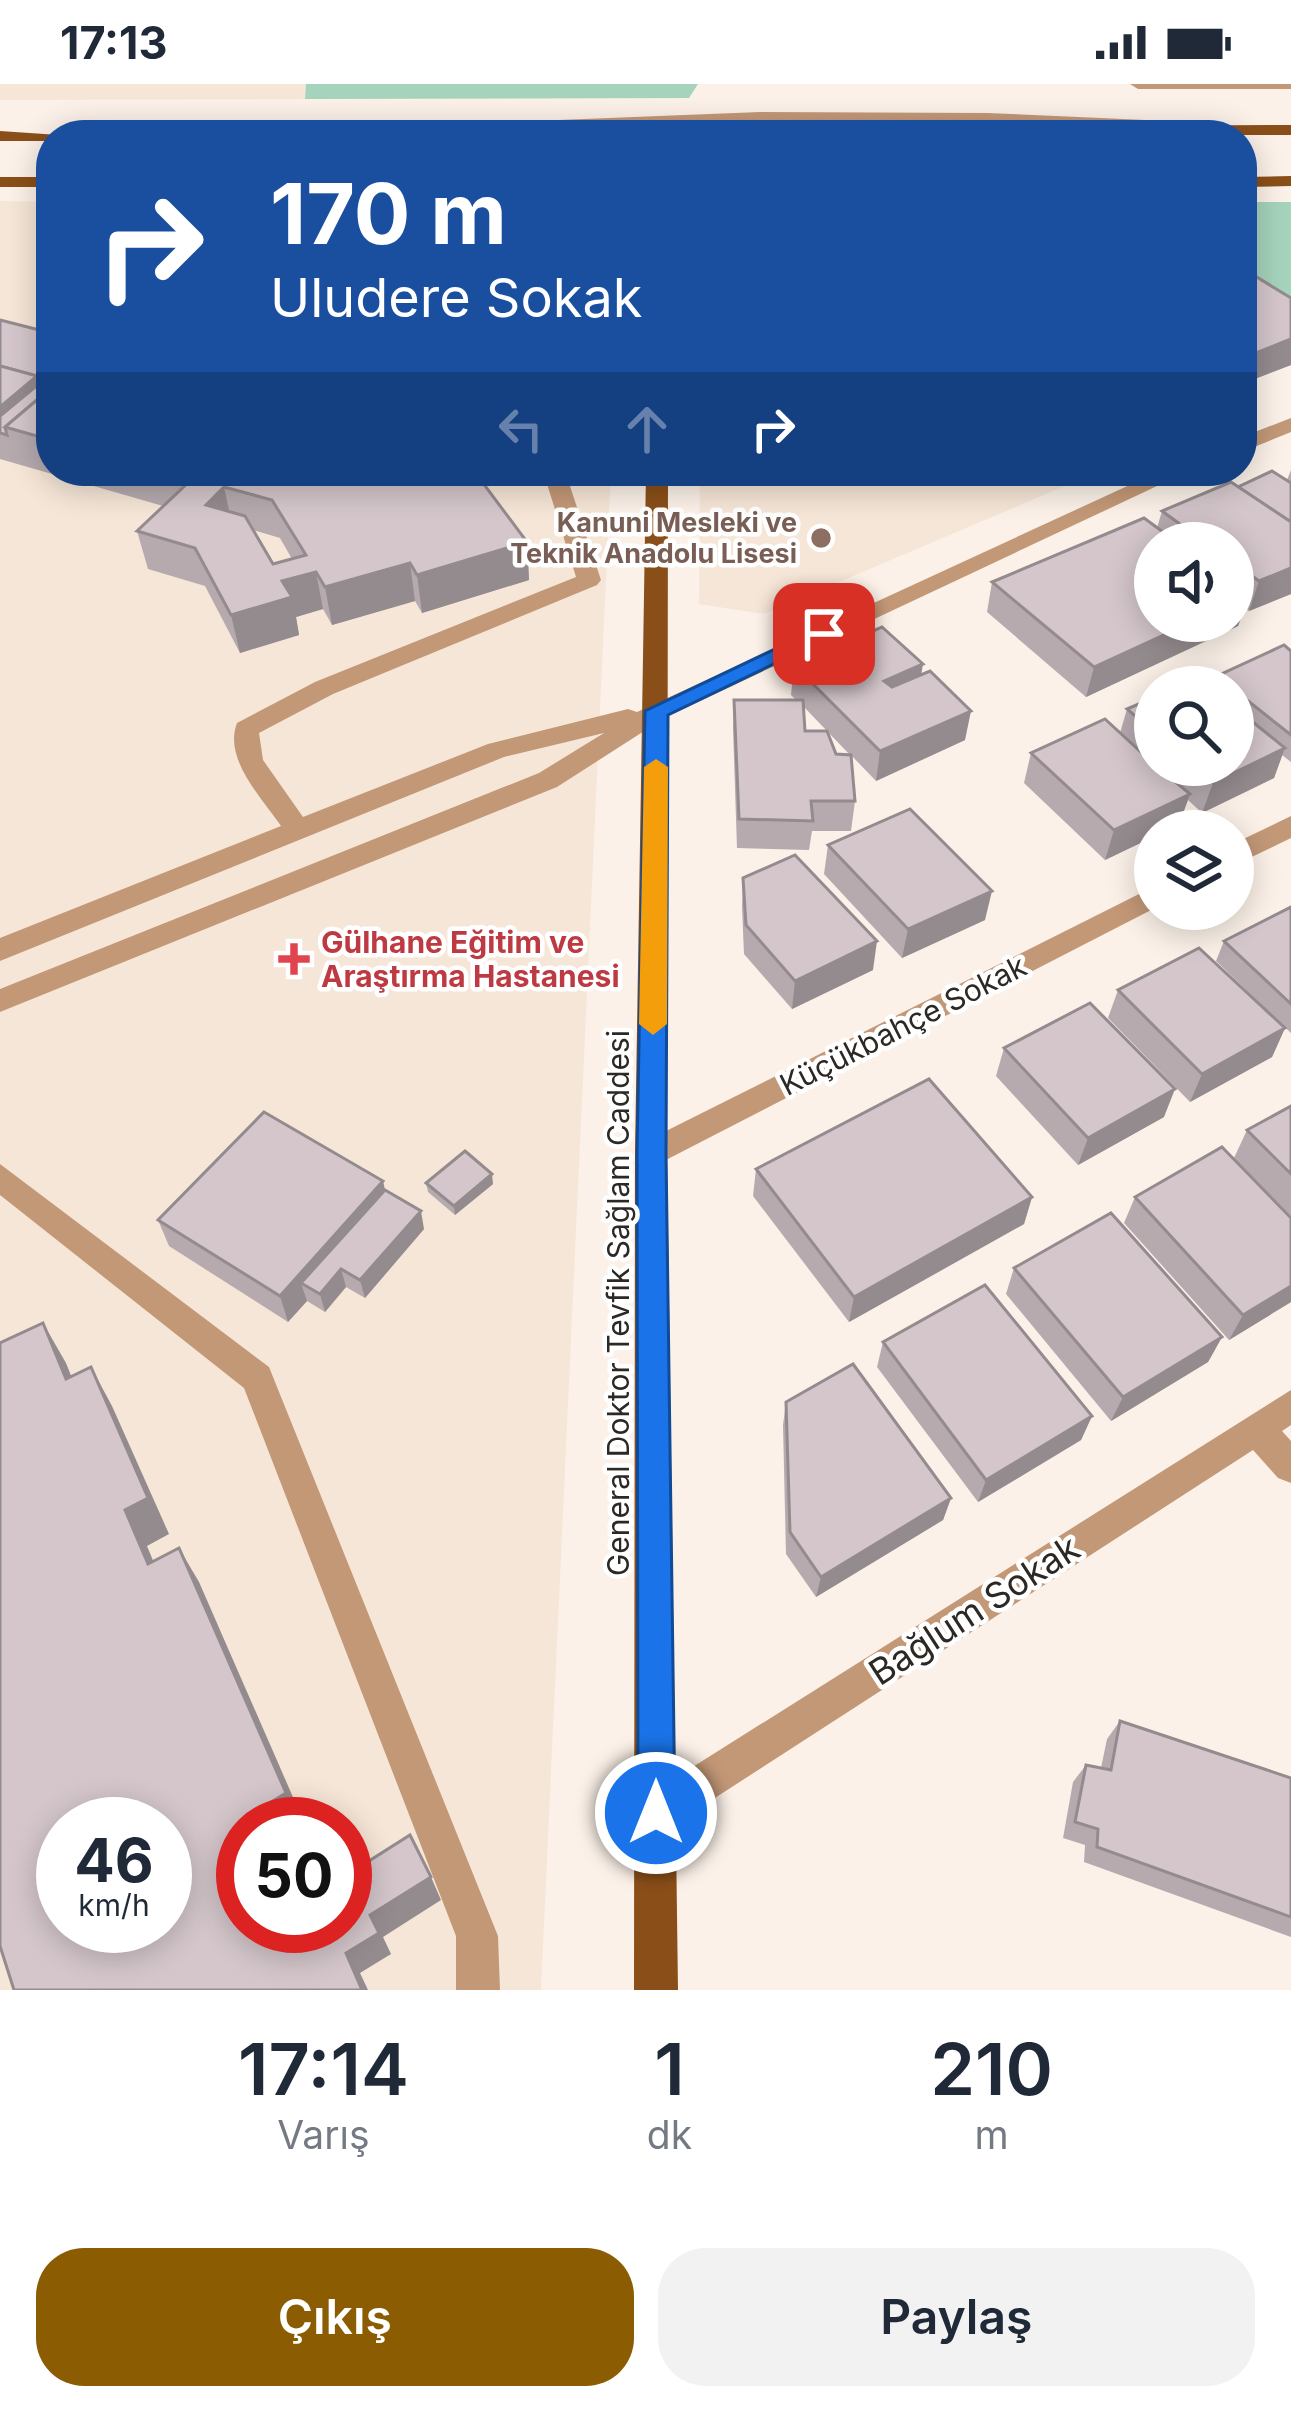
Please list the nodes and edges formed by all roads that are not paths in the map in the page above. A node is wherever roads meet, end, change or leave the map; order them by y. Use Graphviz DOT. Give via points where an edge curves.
graph roads {
  1 [pos="1138,84"];
  2 [pos="1291,84"];
  3 [pos="571,120"];
  4 [pos="1103,120"];
  5 [pos="1257,130"];
  6 [pos="1291,130"];
  7 [pos="0,136"];
  8 [pos="36,136"];
  9 [pos="1291,181"];
  10 [pos="0,182"];
  11 [pos="36,182"];
  12 [pos="1257,182"];
  13 [pos="1291,424"];
  14 [pos="1257,439"];
  15 [pos="559,486"];
  16 [pos="657,486"];
  17 [pos="1145,486"];
  18 [pos="657,711"];
  19 [pos="1291,826"];
  20 [pos="298,830"];
  21 [pos="1254,845"];
  22 [pos="1134,907"];
  23 [pos="0,950"];
  24 [pos="0,1001"];
  25 [pos="651,1154"];
  26 [pos="0,1177"];
  27 [pos="1291,1406"];
  28 [pos="1256,1429"];
  29 [pos="1291,1466"];
  30 [pos="656,1813"];
  31 [pos="478,1990"];
  32 [pos="656,1990"];
  1 -- 2 [label="street"];
  3 -- 4 [label="street"];
  5 -- 6 [label="main road"];
  7 -- 8 [label="main road"];
  9 -- 12 [label="main road"];
  10 -- 11 [label="main road"];
  13 -- 14 [label="street"];
  15 -- 20 [label="street" via="590,580 324,688 246,729 250,761"];
  16 -- 18 [label="main road, General Doktor Tevfik Sağlam Caddesi"];
  17 -- 18 [label="street"];
  18 -- 20 [label="street" via="497,750"];
  18 -- 24 [label="street" via="535,785"];
  18 -- 25 [label="main road, General Doktor Tevfik Sağlam Caddesi"];
  19 -- 21 [label="street"];
  20 -- 23 [label="street"];
  22 -- 25 [label="street, Küçükbahçe Sokak"];
  25 -- 30 [label="main road, General Doktor Tevfik Sağlam Caddesi"];
  26 -- 31 [label="street" via="257,1378 477,1936"];
  27 -- 28 [label="street, Bağlum Sokak"];
  28 -- 29 [label="street"];
  28 -- 30 [label="street, Bağlum Sokak"];
  30 -- 32 [label="main road, General Doktor Tevfik Sağlam Caddesi"];
}
